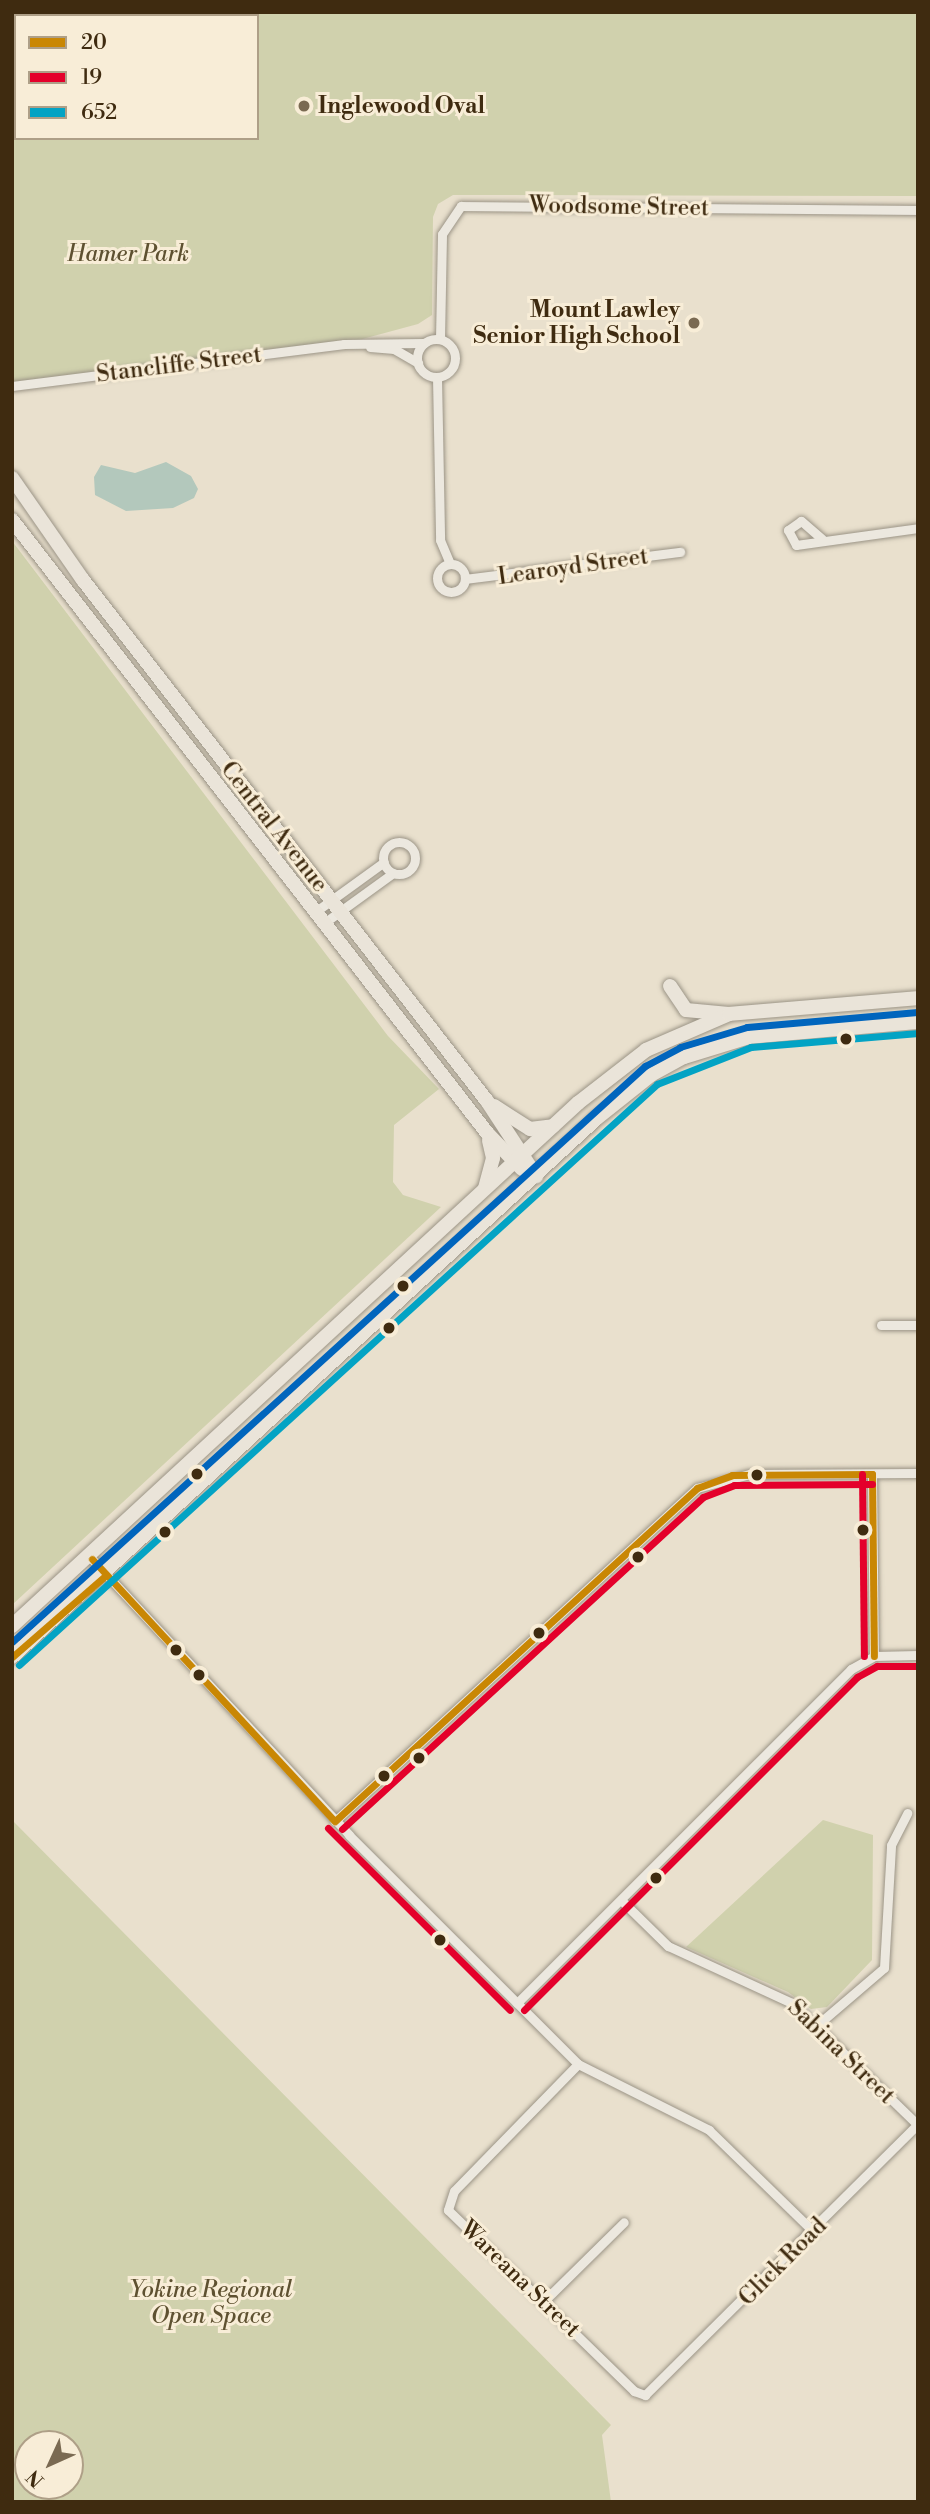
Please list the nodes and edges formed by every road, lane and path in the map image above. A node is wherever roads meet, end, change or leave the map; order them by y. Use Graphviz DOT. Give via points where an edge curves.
graph roads {
  1 [pos="918,210"];
  2 [pos="440,339"];
  3 [pos="424,343"];
  4 [pos="344,344"];
  5 [pos="418,363"];
  6 [pos="437,377"];
  7 [pos="13,386"];
  8 [pos="12,478"];
  9 [pos="12,520"];
  10 [pos="918,528"];
  11 [pos="822,539"];
  12 [pos="680,552"];
  13 [pos="450,564"];
  14 [pos="466,579"];
  15 [pos="384,862"];
  16 [pos="393,873"];
  17 [pos="335,906"];
  18 [pos="319,917"];
  19 [pos="670,985"];
  20 [pos="918,998"];
  21 [pos="729,1014"];
  22 [pos="918,1022"];
  23 [pos="486,1101"];
  24 [pos="554,1126"];
  25 [pos="488,1134"];
  26 [pos="520,1159"];
  27 [pos="536,1177"];
  28 [pos="481,1196"];
  29 [pos="881,1325"];
  30 [pos="918,1325"];
  31 [pos="918,1473"];
  32 [pos="872,1474"];
  33 [pos="92,1559"];
  34 [pos="106,1575"];
  35 [pos="12,1626"];
  36 [pos="918,1655"];
  37 [pos="874,1656"];
  38 [pos="12,1657"];
  39 [pos="907,1813"];
  40 [pos="335,1821"];
  41 [pos="621,1900"];
  42 [pos="517,2003"];
  43 [pos="816,2026"];
  44 [pos="578,2064"];
  45 [pos="917,2124"];
  46 [pos="624,2222"];
  47 [pos="814,2232"];
  48 [pos="544,2301"];
  49 [pos="645,2395"];
  1 -- 2 [label="street, Woodsome Street" via="461,206 442,234"];
  2 -- 3 [label="street, Stancliffe Street"];
  2 -- 6 [label="street" via="455,356 453,368"];
  3 -- 4 [label="street, Stancliffe Street"];
  3 -- 5 [label="street"];
  4 -- 5 [label="street, Stancliffe Street" via="394,349"];
  4 -- 7 [label="street, Stancliffe Street"];
  5 -- 6 [label="street, Stancliffe Street"];
  6 -- 13 [label="street" via="440,540"];
  8 -- 17 [label="main road, Central Avenue" via="83,580"];
  9 -- 18 [label="main road, Central Avenue"];
  10 -- 11 [label="street"];
  12 -- 14 [label="street, Learoyd Street"];
  13 -- 14 [label="street" via="461,568"];
  13 -- 14 [label="street" via="439,571 441,587 456,591"];
  15 -- 16 [label="street"];
  15 -- 16 [label="street" via="393,844 412,849 412,868"];
  15 -- 17 [label="street"];
  16 -- 17 [label="street"];
  17 -- 18 [label="street"];
  17 -- 23 [label="main road, Central Avenue"];
  18 -- 25 [label="main road, Central Avenue"];
  19 -- 21 [label="main road" via="686,1010"];
  20 -- 21 [label="main road"];
  21 -- 24 [label="main road" via="646,1050"];
  22 -- 27 [label="main road" via="772,1034 684,1057 624,1095"];
  23 -- 24 [label="main road" via="526,1128"];
  23 -- 26 [label="main road, Central Avenue"];
  24 -- 26 [label="main road"];
  25 -- 26 [label="main road, Central Avenue"];
  25 -- 28 [label="main road" via="493,1158"];
  26 -- 27 [label="main road, Central Avenue"];
  26 -- 28 [label="main road"];
  27 -- 34 [label="main road"];
  28 -- 33 [label="main road"];
  29 -- 30 [label="street"];
  31 -- 32 [label="street"];
  32 -- 37 [label="street"];
  32 -- 40 [label="street" via="732,1475 697,1488"];
  33 -- 34 [label="street"];
  33 -- 35 [label="main road"];
  34 -- 38 [label="main road"];
  34 -- 40 [label="street"];
  36 -- 37 [label="street"];
  37 -- 41 [label="street" via="851,1669"];
  39 -- 43 [label="street" via="891,1845 884,1968"];
  40 -- 42 [label="street"];
  41 -- 42 [label="street"];
  41 -- 43 [label="street, Sabina Street" via="668,1946 781,1996"];
  42 -- 44 [label="street"];
  43 -- 45 [label="street, Sabina Street"];
  44 -- 47 [label="street" via="709,2130"];
  44 -- 48 [label="street, Wareana Street" via="448,2204"];
  45 -- 47 [label="street, Glick Road"];
  46 -- 48 [label="street"];
  47 -- 49 [label="street, Glick Road"];
  48 -- 49 [label="street, Wareana Street" via="634,2391"];
}
